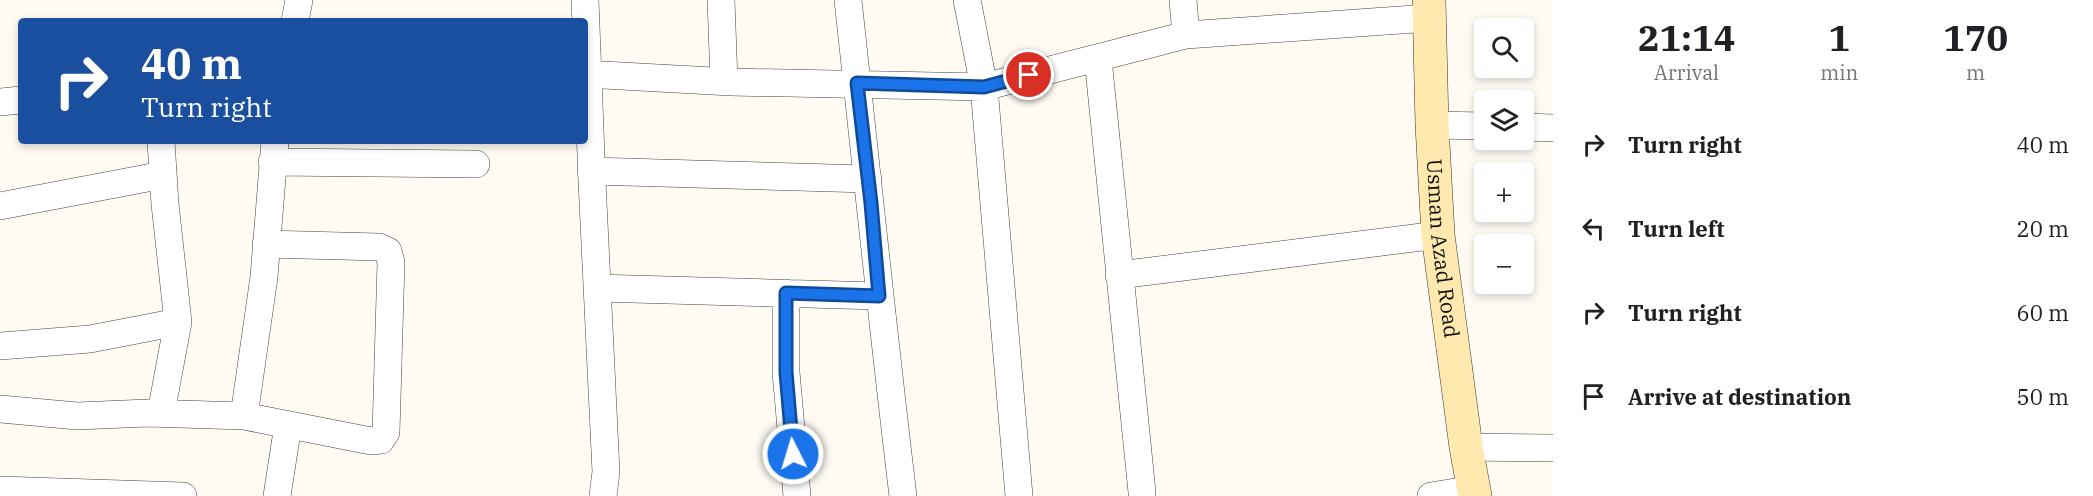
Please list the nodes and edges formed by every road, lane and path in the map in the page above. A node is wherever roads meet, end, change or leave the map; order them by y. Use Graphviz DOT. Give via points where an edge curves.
graph roads {
  1 [pos="299,0"];
  2 [pos="585,0"];
  3 [pos="721,0"];
  4 [pos="848,0"];
  5 [pos="967,0"];
  6 [pos="1183,0"];
  7 [pos="1429,9"];
  8 [pos="296,18"];
  9 [pos="585,18"];
  10 [pos="1186,35"];
  11 [pos="1098,58"];
  12 [pos="588,74"];
  13 [pos="724,81"];
  14 [pos="857,83"];
  15 [pos="984,87"];
  16 [pos="588,98"];
  17 [pos="18,100"];
  18 [pos="0,102"];
  19 [pos="1432,125"];
  20 [pos="1474,126"];
  21 [pos="1534,127"];
  22 [pos="1553,128"];
  23 [pos="161,144"];
  24 [pos="274,152"];
  25 [pos="476,164"];
  26 [pos="591,171"];
  27 [pos="163,175"];
  28 [pos="868,179"];
  29 [pos="0,206"];
  30 [pos="1438,235"];
  31 [pos="266,244"];
  32 [pos="1119,275"];
  33 [pos="597,288"];
  34 [pos="786,293"];
  35 [pos="879,296"];
  36 [pos="178,322"];
  37 [pos="0,346"];
  38 [pos="0,409"];
  39 [pos="161,413"];
  40 [pos="244,416"];
  41 [pos="288,425"];
  42 [pos="1466,447"];
  43 [pos="1553,448"];
  44 [pos="0,490"];
  45 [pos="1142,492"];
  46 [pos="1474,493"];
  47 [pos="183,496"];
  48 [pos="277,496"];
  49 [pos="603,496"];
  50 [pos="797,496"];
  51 [pos="903,496"];
  52 [pos="1019,496"];
  53 [pos="1431,496"];
  1 -- 8 [label="street"];
  2 -- 9 [label="street"];
  3 -- 13 [label="street"];
  4 -- 14 [label="street"];
  5 -- 15 [label="street"];
  6 -- 10 [label="street"];
  7 -- 10 [label="street"];
  7 -- 19 [label="main road, Usman Azad Road"];
  10 -- 11 [label="street"];
  11 -- 15 [label="street"];
  11 -- 32 [label="street"];
  12 -- 13 [label="street"];
  13 -- 14 [label="street"];
  14 -- 15 [label="street"];
  14 -- 28 [label="street"];
  15 -- 52 [label="street"];
  16 -- 26 [label="street"];
  17 -- 18 [label="street"];
  19 -- 20 [label="street"];
  19 -- 30 [label="main road, Usman Azad Road"];
  21 -- 22 [label="street"];
  23 -- 27 [label="street"];
  24 -- 25 [label="street"];
  24 -- 31 [label="street"];
  26 -- 28 [label="street"];
  26 -- 33 [label="street"];
  27 -- 29 [label="street"];
  27 -- 36 [label="street"];
  28 -- 35 [label="street"];
  30 -- 32 [label="street"];
  30 -- 42 [label="main road, Usman Azad Road"];
  31 -- 40 [label="street"];
  31 -- 41 [label="street" via="379,247 388,251 390,262 386,432 381,440"];
  32 -- 45 [label="street"];
  33 -- 34 [label="street"];
  33 -- 49 [label="street" via="606,472"];
  34 -- 35 [label="street"];
  34 -- 50 [label="street" via="786,372"];
  35 -- 51 [label="street"];
  36 -- 37 [label="street" via="90,339"];
  36 -- 39 [label="street"];
  38 -- 39 [label="street" via="77,416"];
  39 -- 40 [label="street"];
  40 -- 41 [label="street"];
  41 -- 48 [label="street"];
  42 -- 43 [label="street"];
  42 -- 46 [label="main road, Usman Azad Road"];
  44 -- 47 [label="street"];
  46 -- 53 [label="street"];
}
